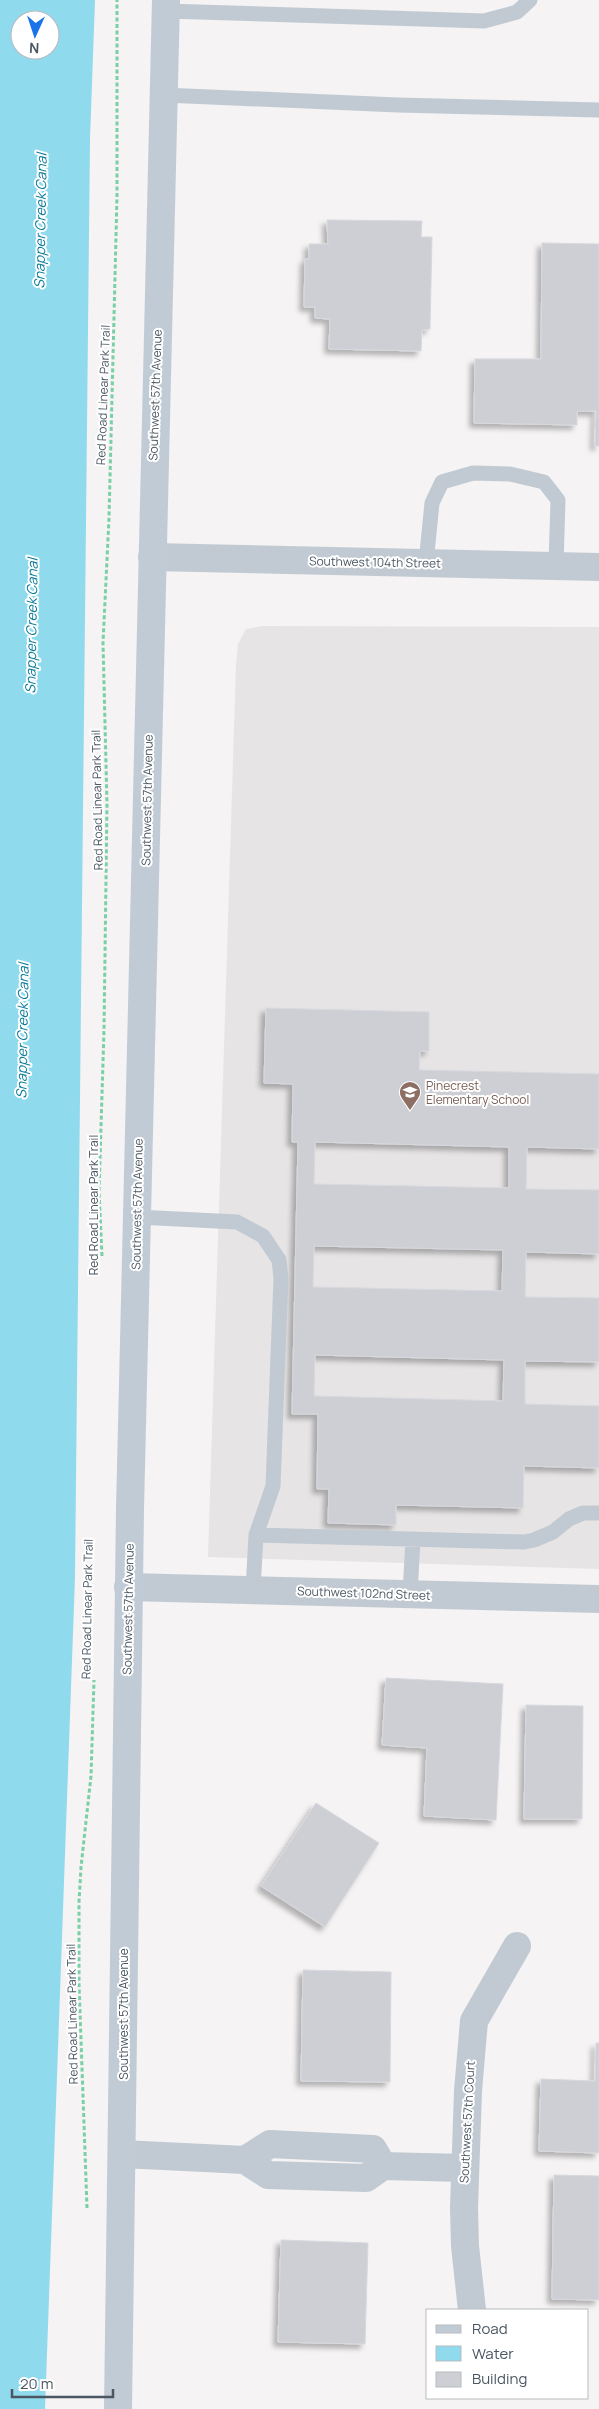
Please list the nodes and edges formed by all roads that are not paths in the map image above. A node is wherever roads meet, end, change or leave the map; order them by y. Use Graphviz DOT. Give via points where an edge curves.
graph roads {
  1 [pos="530,0"];
  2 [pos="166,6"];
  3 [pos="164,95"];
  4 [pos="599,110"];
  5 [pos="152,556"];
  6 [pos="426,563"];
  7 [pos="556,566"];
  8 [pos="599,568"];
  9 [pos="137,1217"];
  10 [pos="599,1513"];
  11 [pos="256,1535"];
  12 [pos="413,1539"];
  13 [pos="128,1587"];
  14 [pos="253,1590"];
  15 [pos="410,1594"];
  16 [pos="599,1599"];
  17 [pos="517,1946"];
  18 [pos="122,2154"];
  19 [pos="464,2168"];
  20 [pos="472,2309"];
  21 [pos="118,2409"];
  1 -- 2 [label="lane" via="517,12 484,21"];
  2 -- 3 [label="main road, Southwest 57th Avenue"];
  3 -- 4 [label="lane"];
  3 -- 5 [label="main road, Southwest 57th Avenue"];
  5 -- 6 [label="street, Southwest 104th Street"];
  5 -- 9 [label="main road, Southwest 57th Avenue"];
  6 -- 7 [label="street, Southwest 104th Street"];
  6 -- 7 [label="lane" via="432,503 442,482 473,473 510,474 544,482 558,500"];
  7 -- 8 [label="street, Southwest 104th Street"];
  9 -- 11 [label="lane" via="237,1222 263,1236 279,1260 273,1486"];
  9 -- 13 [label="main road, Southwest 57th Avenue"];
  10 -- 12 [label="lane" via="583,1513 553,1532 524,1542"];
  11 -- 12 [label="lane"];
  11 -- 14 [label="lane"];
  12 -- 15 [label="lane"];
  13 -- 14 [label="street, Southwest 102nd Street"];
  13 -- 18 [label="main road, Southwest 57th Avenue"];
  14 -- 15 [label="street, Southwest 102nd Street"];
  15 -- 16 [label="street, Southwest 102nd Street"];
  17 -- 19 [label="street, Southwest 57th Court" via="474,2021"];
  18 -- 19 [label="street" via="245,2160 268,2175 366,2178 383,2166"];
  18 -- 21 [label="main road, Southwest 57th Avenue"];
  19 -- 20 [label="street, Southwest 57th Court" via="465,2246"];
}
